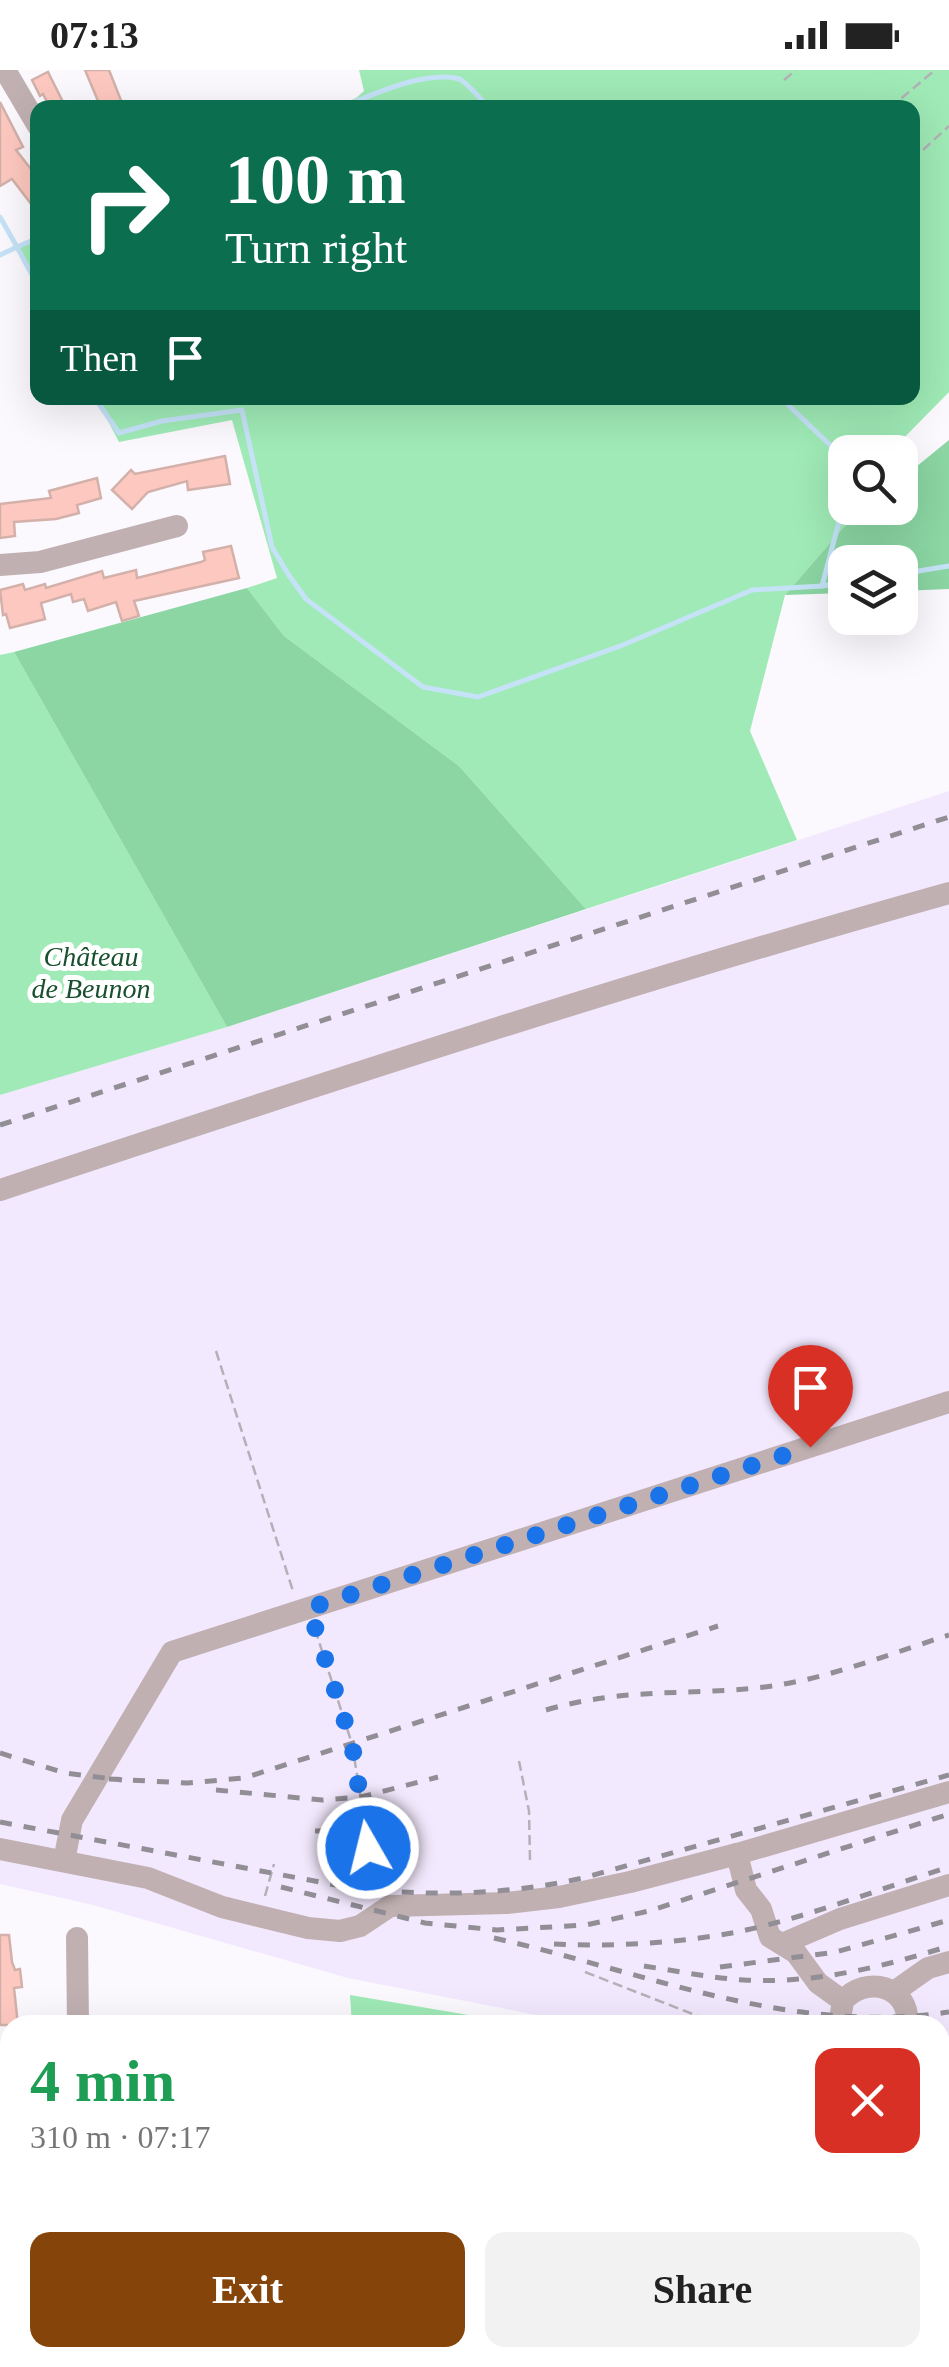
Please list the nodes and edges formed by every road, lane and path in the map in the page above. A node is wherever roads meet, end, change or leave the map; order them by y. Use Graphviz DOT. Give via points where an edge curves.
graph roads {
  1 [pos="5,70"];
  2 [pos="796,70"];
  3 [pos="934,70"];
  4 [pos="784,80"];
  5 [pos="899,100"];
  6 [pos="30,112"];
  7 [pos="949,126"];
  8 [pos="920,153"];
  9 [pos="178,526"];
  10 [pos="0,564"];
  11 [pos="949,893"];
  12 [pos="0,1190"];
  13 [pos="216,1351"];
  14 [pos="949,1402"];
  15 [pos="304,1610"];
  16 [pos="518,1760"];
  17 [pos="949,1792"];
  18 [pos="0,1849"];
  19 [pos="738,1854"];
  20 [pos="530,1860"];
  21 [pos="64,1861"];
  22 [pos="274,1864"];
  23 [pos="949,1884"];
  24 [pos="381,1910"];
  25 [pos="260,1916"];
  26 [pos="77,1938"];
  27 [pos="782,1944"];
  28 [pos="949,1962"];
  29 [pos="586,1972"];
  30 [pos="894,1992"];
  31 [pos="843,2001"];
  32 [pos="78,2015"];
  33 [pos="696,2015"];
  34 [pos="841,2015"];
  35 [pos="906,2015"];
  1 -- 6 [label="street"];
  2 -- 4 [label="path"];
  3 -- 5 [label="path"];
  7 -- 8 [label="path"];
  9 -- 10 [label="street" via="40,562"];
  11 -- 12 [label="street" via="812,929"];
  13 -- 15 [label="path"];
  14 -- 15 [label="street"];
  15 -- 21 [label="street" via="172,1652 72,1820"];
  15 -- 24 [label="path" via="352,1744 374,1880 372,1906"];
  16 -- 20 [label="path"];
  17 -- 19 [label="street"];
  18 -- 21 [label="street"];
  19 -- 24 [label="street" via="559,1897"];
  19 -- 27 [label="street" via="746,1890 767,1932"];
  21 -- 25 [label="street" via="148,1878"];
  22 -- 25 [label="path"];
  23 -- 27 [label="street"];
  24 -- 25 [label="street" via="340,1931"];
  26 -- 32 [label="street"];
  27 -- 31 [label="street"];
  28 -- 30 [label="street"];
  29 -- 33 [label="path"];
  30 -- 31 [label="street" via="861,1986"];
  30 -- 35 [label="street"];
  31 -- 34 [label="street"];
}
